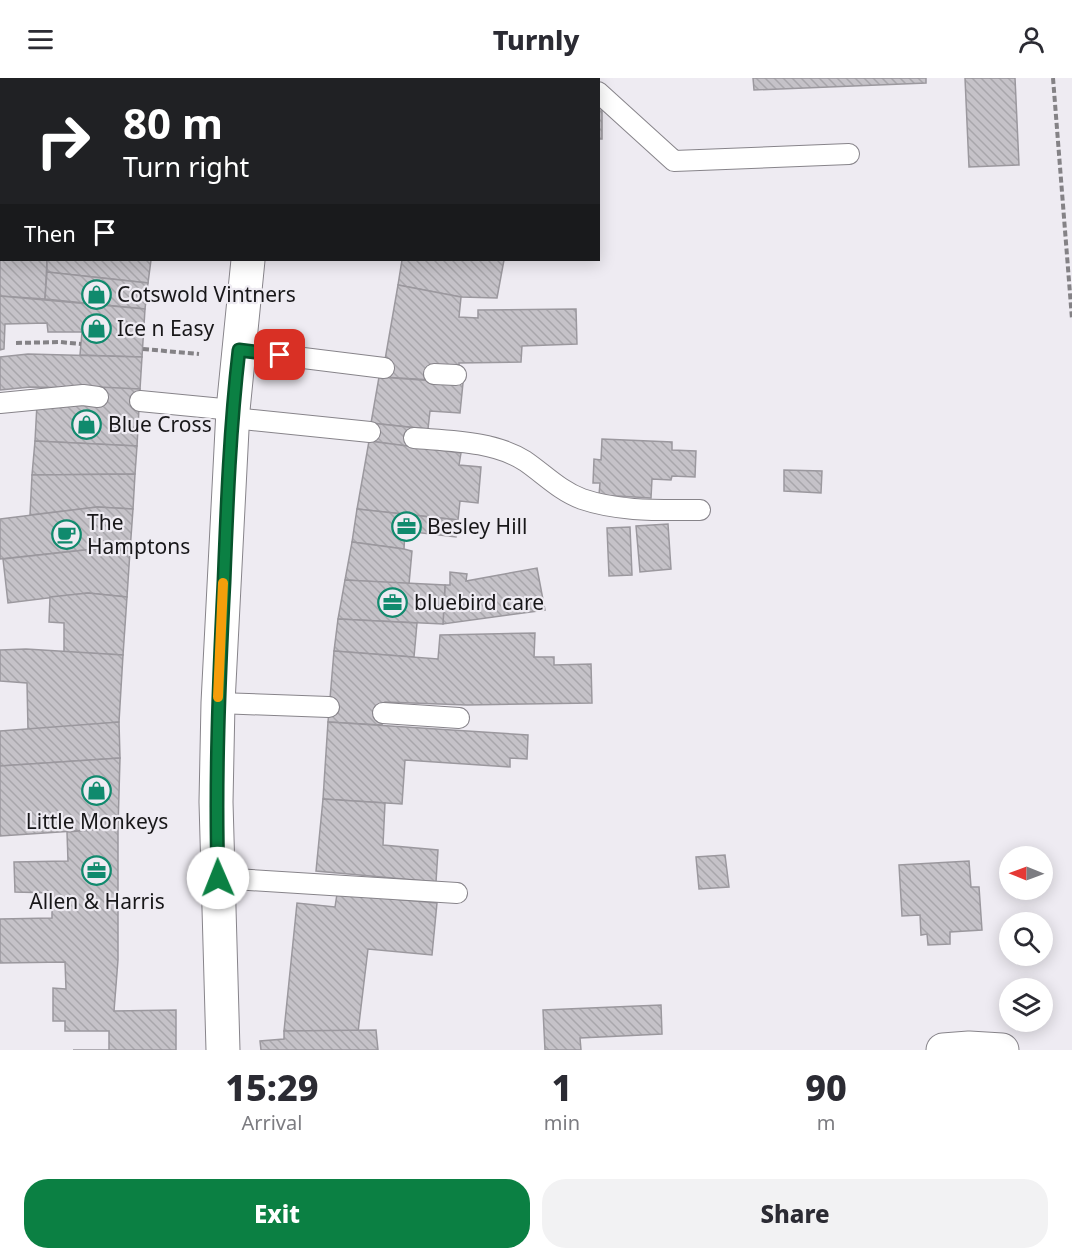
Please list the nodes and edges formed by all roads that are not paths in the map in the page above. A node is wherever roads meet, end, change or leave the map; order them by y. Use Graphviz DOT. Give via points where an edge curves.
graph roads {
  1 [pos="600,94"];
  2 [pos="849,154"];
  3 [pos="248,261"];
  4 [pos="239,354"];
  5 [pos="384,368"];
  6 [pos="434,374"];
  7 [pos="456,375"];
  8 [pos="98,397"];
  9 [pos="140,401"];
  10 [pos="0,404"];
  11 [pos="233,414"];
  12 [pos="370,432"];
  13 [pos="414,438"];
  14 [pos="700,510"];
  15 [pos="218,703"];
  16 [pos="329,707"];
  17 [pos="383,713"];
  18 [pos="459,718"];
  19 [pos="218,878"];
  20 [pos="457,893"];
  21 [pos="223,1050"];
  22 [pos="943,1050"];
  23 [pos="1002,1050"];
  1 -- 2 [label="lane" via="674,161"];
  3 -- 4 [label="main road"];
  4 -- 5 [label="lane"];
  4 -- 11 [label="main road"];
  6 -- 7 [label="lane"];
  8 -- 10 [label="lane" via="83,395"];
  9 -- 11 [label="lane"];
  11 -- 12 [label="lane"];
  11 -- 15 [label="main road"];
  13 -- 14 [label="lane" via="507,452 580,498 608,506"];
  15 -- 16 [label="lane"];
  15 -- 19 [label="main road"];
  17 -- 18 [label="lane"];
  19 -- 20 [label="lane"];
  19 -- 21 [label="main road"];
  22 -- 23 [label="main road"];
}
